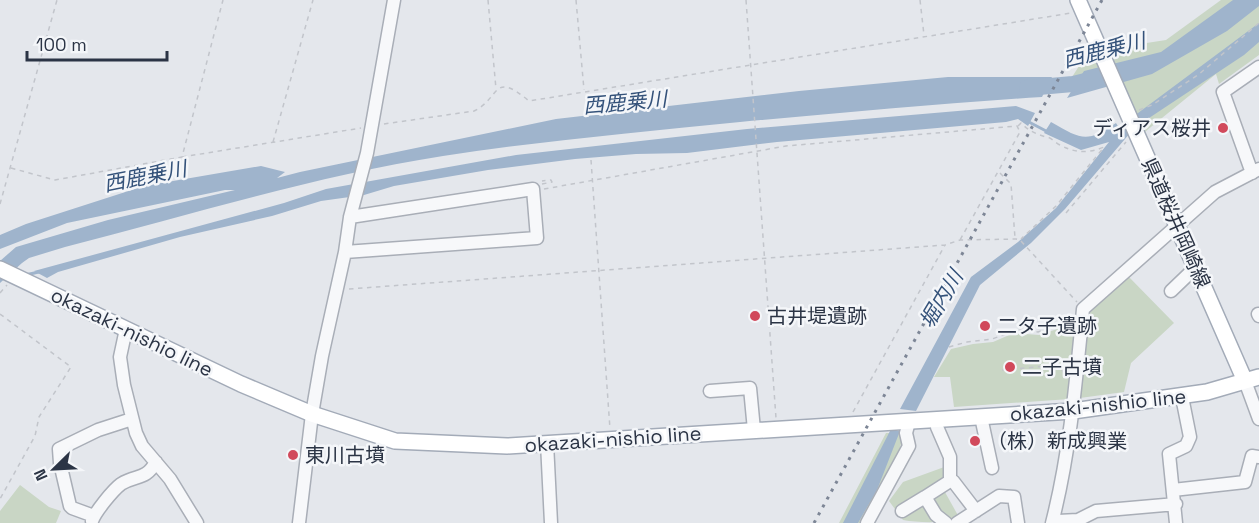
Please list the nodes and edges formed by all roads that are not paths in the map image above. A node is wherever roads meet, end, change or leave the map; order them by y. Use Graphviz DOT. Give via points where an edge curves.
graph roads {
  1 [pos="394,0"];
  2 [pos="1080,6"];
  3 [pos="1259,67"];
  4 [pos="1256,171"];
  5 [pos="350,217"];
  6 [pos="1176,225"];
  7 [pos="345,252"];
  8 [pos="1195,268"];
  9 [pos="0,269"];
  10 [pos="1171,291"];
  11 [pos="126,329"];
  12 [pos="1252,379"];
  13 [pos="710,391"];
  14 [pos="1182,397"];
  15 [pos="1073,411"];
  16 [pos="312,414"];
  17 [pos="981,417"];
  18 [pos="132,419"];
  19 [pos="1259,419"];
  20 [pos="938,420"];
  21 [pos="900,422"];
  22 [pos="754,430"];
  23 [pos="547,442"];
  24 [pos="1259,457"];
  25 [pos="156,462"];
  26 [pos="992,468"];
  27 [pos="950,481"];
  28 [pos="1173,490"];
  29 [pos="926,497"];
  30 [pos="1176,504"];
  31 [pos="902,511"];
  32 [pos="976,511"];
  33 [pos="93,519"];
  34 [pos="197,523"];
  35 [pos="299,523"];
  36 [pos="551,523"];
  37 [pos="867,523"];
  38 [pos="946,523"];
  39 [pos="957,523"];
  40 [pos="1018,523"];
  41 [pos="1053,523"];
  42 [pos="1176,523"];
  1 -- 5 [label="street" via="367,153"];
  2 -- 6 [label="main road, 県道桜井岡崎線"];
  3 -- 4 [label="street" via="1223,92"];
  4 -- 6 [label="street" via="1215,192"];
  5 -- 7 [label="street"];
  5 -- 7 [label="street" via="537,189 537,238"];
  6 -- 8 [label="main road, 県道桜井岡崎線"];
  6 -- 15 [label="street" via="1083,313"];
  7 -- 16 [label="street"];
  8 -- 10 [label="street"];
  8 -- 12 [label="main road, 県道桜井岡崎線"];
  9 -- 11 [label="main road, okazaki-nishio line"];
  11 -- 16 [label="main road, okazaki-nishio line"];
  11 -- 18 [label="street" via="120,357"];
  12 -- 14 [label="main road, okazaki-nishio line"];
  12 -- 19 [label="street"];
  13 -- 22 [label="street" via="750,388"];
  14 -- 15 [label="main road, okazaki-nishio line"];
  14 -- 28 [label="street" via="1190,437 1186,446 1169,454"];
  15 -- 17 [label="main road, okazaki-nishio line"];
  15 -- 41 [label="street"];
  16 -- 23 [label="main road, okazaki-nishio line" via="395,441 507,446"];
  16 -- 35 [label="street"];
  17 -- 20 [label="main road, okazaki-nishio line"];
  17 -- 26 [label="street"];
  18 -- 25 [label="street" via="142,446"];
  18 -- 33 [label="street" via="98,430 59,450 70,506"];
  20 -- 21 [label="main road, okazaki-nishio line"];
  20 -- 27 [label="street" via="937,427 950,458"];
  21 -- 22 [label="main road, okazaki-nishio line"];
  21 -- 37 [label="street" via="909,446"];
  22 -- 23 [label="main road, okazaki-nishio line"];
  23 -- 36 [label="street"];
  24 -- 28 [label="street" via="1251,456 1245,482"];
  25 -- 33 [label="street" via="150,473 122,483"];
  25 -- 34 [label="street"];
  27 -- 29 [label="street"];
  27 -- 32 [label="street"];
  28 -- 30 [label="street"];
  29 -- 31 [label="street"];
  29 -- 38 [label="street" via="936,515"];
  30 -- 41 [label="street" via="1096,511"];
  30 -- 42 [label="street"];
  32 -- 39 [label="street"];
  32 -- 40 [label="street" via="999,496 1014,497"];
}
